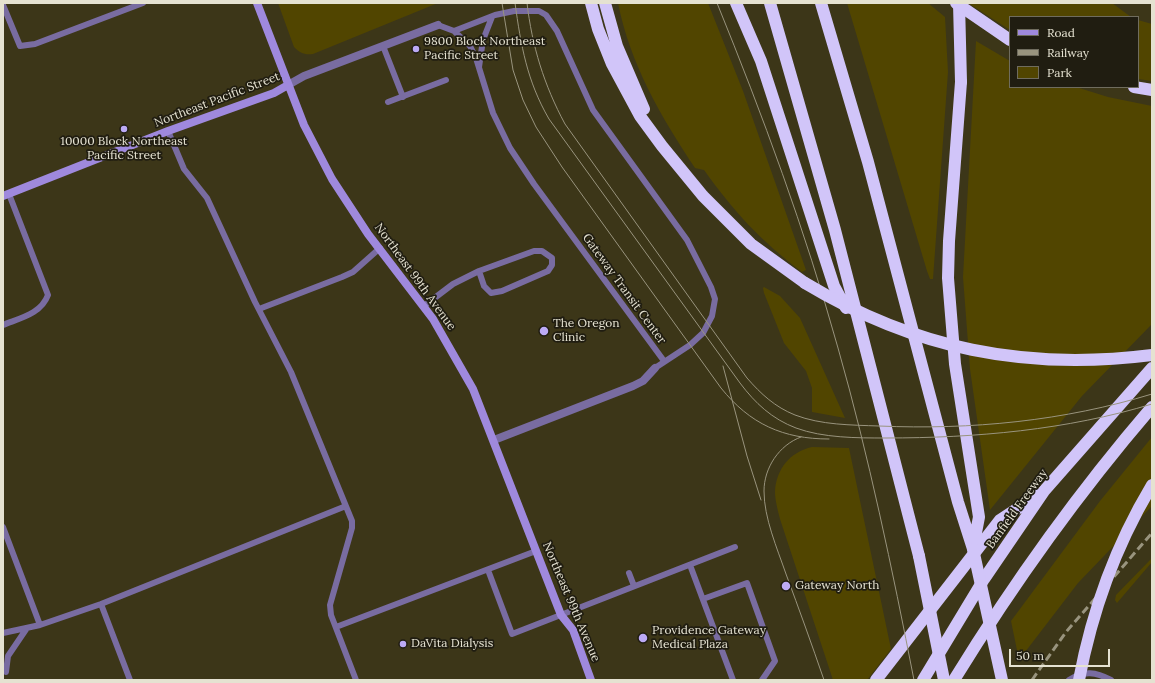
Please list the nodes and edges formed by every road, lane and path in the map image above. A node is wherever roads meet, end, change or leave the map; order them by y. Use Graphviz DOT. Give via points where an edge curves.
graph roads {
  1 [pos="143,3"];
  2 [pos="257,3"];
  3 [pos="591,3"];
  4 [pos="605,3"];
  5 [pos="736,3"];
  6 [pos="770,3"];
  7 [pos="821,3"];
  8 [pos="956,3"];
  9 [pos="959,3"];
  10 [pos="3,5"];
  11 [pos="492,17"];
  12 [pos="438,25"];
  13 [pos="454,31"];
  14 [pos="1009,39"];
  15 [pos="383,46"];
  16 [pos="479,68"];
  17 [pos="446,80"];
  18 [pos="288,85"];
  19 [pos="1139,88"];
  20 [pos="1152,90"];
  21 [pos="403,97"];
  22 [pos="388,102"];
  23 [pos="168,131"];
  24 [pos="662,146"];
  25 [pos="6,195"];
  26 [pos="380,248"];
  27 [pos="478,271"];
  28 [pos="424,306"];
  29 [pos="259,309"];
  30 [pos="3,325"];
  31 [pos="865,342"];
  32 [pos="1152,355"];
  33 [pos="664,361"];
  34 [pos="655,368"];
  35 [pos="1152,368"];
  36 [pos="1152,407"];
  37 [pos="494,440"];
  38 [pos="1152,485"];
  39 [pos="1044,492"];
  40 [pos="346,506"];
  41 [pos="3,527"];
  42 [pos="735,547"];
  43 [pos="973,549"];
  44 [pos="536,551"];
  45 [pos="690,565"];
  46 [pos="488,570"];
  47 [pos="629,573"];
  48 [pos="634,586"];
  49 [pos="702,599"];
  50 [pos="101,604"];
  51 [pos="561,615"];
  52 [pos="40,625"];
  53 [pos="336,627"];
  54 [pos="27,628"];
  55 [pos="3,633"];
  56 [pos="5,671"];
  57 [pos="9,680"];
  58 [pos="130,680"];
  59 [pos="356,680"];
  60 [pos="591,680"];
  61 [pos="733,680"];
  62 [pos="762,680"];
  63 [pos="876,680"];
  64 [pos="923,680"];
  65 [pos="944,680"];
  66 [pos="954,680"];
  67 [pos="1002,680"];
  68 [pos="1069,680"];
  69 [pos="1079,680"];
  70 [pos="1111,680"];
  1 -- 10 [label="lane" via="35,44 20,46"];
  2 -- 18 [label="street, Northeast 99th Avenue"];
  3 -- 24 [label="highway" via="612,64 640,116"];
  4 -- 24 [label="highway" via="627,72"];
  5 -- 31 [label="highway" via="761,60 834,286"];
  6 -- 31 [label="highway"];
  7 -- 43 [label="highway" via="870,170 958,502"];
  8 -- 14 [label="highway"];
  9 -- 43 [label="highway, bridge" via="961,82 948,278 955,364 979,517"];
  11 -- 13 [label="lane, Gateway Transit Center"];
  11 -- 16 [label="lane, Gateway Transit Center" via="483,40"];
  11 -- 33 [label="lane, Gateway Transit Center" via="528,10 539,11 552,22 593,110 687,240 711,287 715,299 709,325 690,345"];
  12 -- 13 [label="lane, Gateway Transit Center"];
  12 -- 15 [label="street, Northeast Pacific Street"];
  13 -- 16 [label="lane, Gateway Transit Center" via="470,46"];
  15 -- 18 [label="street, Northeast Pacific Street" via="304,76"];
  15 -- 21 [label="lane"];
  16 -- 33 [label="lane, Gateway Transit Center" via="493,113 510,148"];
  17 -- 21 [label="lane"];
  18 -- 23 [label="street, Northeast Pacific Street" via="274,93"];
  18 -- 26 [label="street, Northeast 99th Avenue" via="304,125 332,179"];
  19 -- 20 [label="highway"];
  21 -- 22 [label="lane"];
  23 -- 25 [label="street, Northeast Pacific Street"];
  23 -- 29 [label="lane" via="184,169 207,198"];
  24 -- 32 [label="highway, bridge" via="703,196 751,244 805,283 874,319 924,338 961,348 1020,358 1111,360"];
  25 -- 30 [label="lane" via="48,295 45,304 35,312"];
  26 -- 28 [label="street, Northeast 99th Avenue"];
  26 -- 29 [label="lane" via="353,272"];
  27 -- 27 [label="lane" via="484,286 491,293 502,291 548,271 552,265 552,258 542,251 534,251"];
  27 -- 28 [label="lane" via="453,284"];
  28 -- 37 [label="street, Northeast 99th Avenue" via="443,334 473,389"];
  29 -- 40 [label="lane" via="302,396"];
  31 -- 65 [label="highway, bridge" via="918,556"];
  33 -- 34 [label="lane"];
  34 -- 37 [label="street" via="643,381 633,386"];
  35 -- 39 [label="highway, Banfield Freeway"];
  36 -- 66 [label="highway" via="1061,519"];
  37 -- 44 [label="street, Northeast 99th Avenue"];
  38 -- 69 [label="highway, bridge" via="1119,549 1102,593 1083,657"];
  39 -- 63 [label="highway" via="1000,520"];
  39 -- 64 [label="highway, Banfield Freeway" via="984,579"];
  40 -- 50 [label="lane"];
  40 -- 53 [label="lane" via="352,528 330,605"];
  41 -- 52 [label="lane"];
  42 -- 45 [label="lane"];
  43 -- 67 [label="highway, bridge"];
  44 -- 46 [label="lane"];
  44 -- 51 [label="street, Northeast 99th Avenue"];
  45 -- 48 [label="lane"];
  45 -- 49 [label="lane"];
  46 -- 51 [label="lane" via="512,634"];
  46 -- 53 [label="lane"];
  47 -- 48 [label="lane"];
  48 -- 51 [label="lane"];
  49 -- 61 [label="lane"];
  49 -- 62 [label="lane" via="748,583 774,661"];
  50 -- 52 [label="lane"];
  50 -- 58 [label="lane"];
  51 -- 60 [label="street, Northeast 99th Avenue" via="573,630"];
  52 -- 54 [label="lane"];
  53 -- 59 [label="lane"];
  54 -- 55 [label="lane"];
  54 -- 56 [label="lane" via="8,656"];
  56 -- 57 [label="lane"];
  68 -- 70 [label="lane" via="1085,672"];
}
